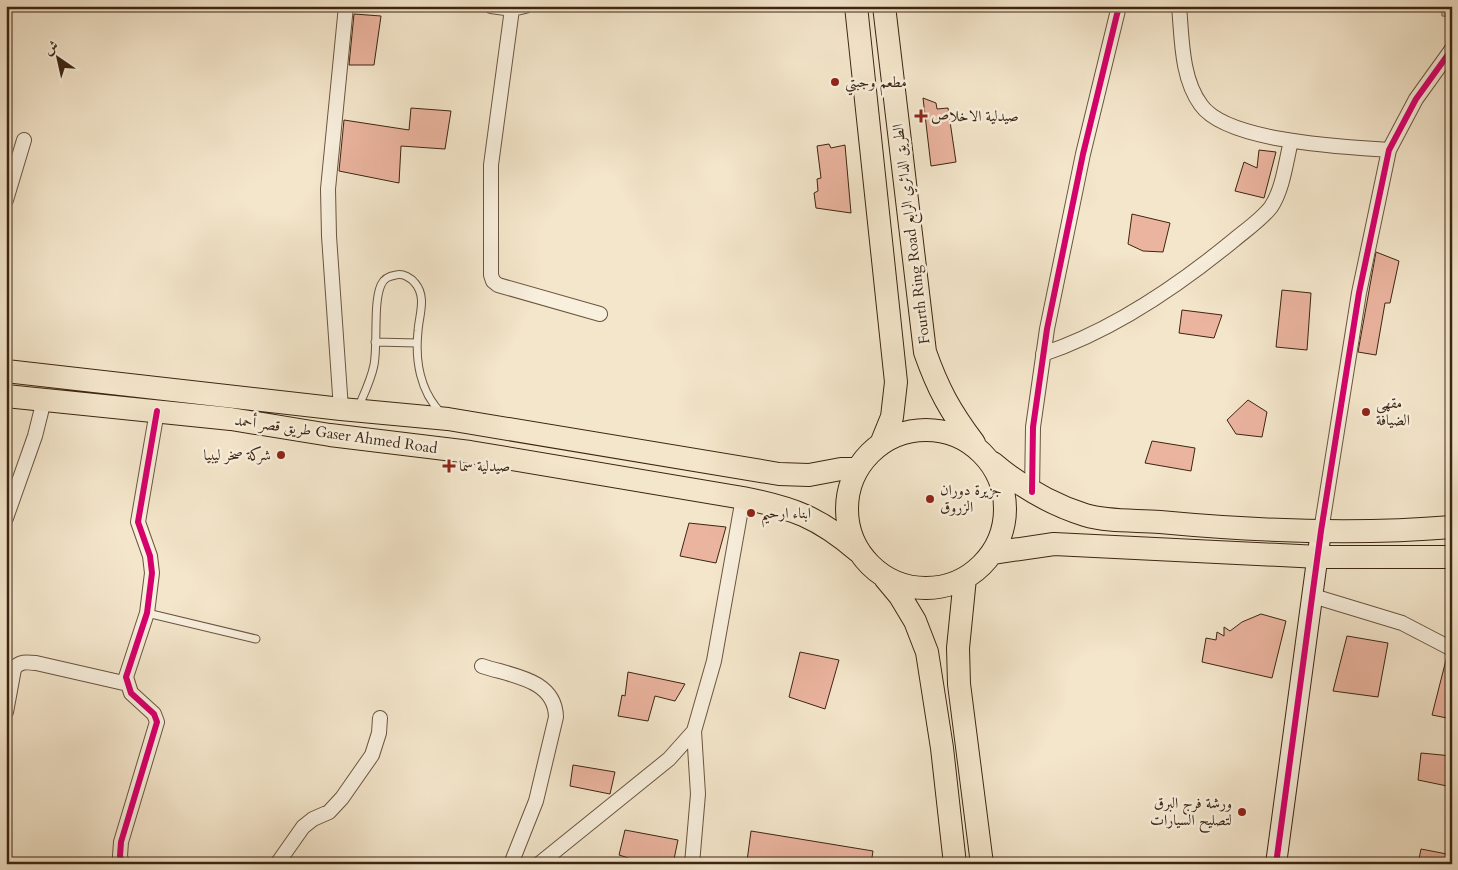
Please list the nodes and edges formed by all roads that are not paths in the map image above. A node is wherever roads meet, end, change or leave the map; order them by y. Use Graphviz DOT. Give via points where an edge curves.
graph roads {
  1 [pos="346,6"];
  2 [pos="491,6"];
  3 [pos="856,6"];
  4 [pos="884,6"];
  5 [pos="1120,6"];
  6 [pos="1179,6"];
  7 [pos="518,7"];
  8 [pos="1452,49"];
  9 [pos="24,140"];
  10 [pos="1291,141"];
  11 [pos="1389,150"];
  12 [pos="6,200"];
  13 [pos="600,314"];
  14 [pos="375,342"];
  15 [pos="417,343"];
  16 [pos="1043,354"];
  17 [pos="6,371"];
  18 [pos="6,396"];
  19 [pos="44,400"];
  20 [pos="349,410"];
  21 [pos="157,411"];
  22 [pos="448,419"];
  23 [pos="881,444"];
  24 [pos="983,454"];
  25 [pos="857,469"];
  26 [pos="1032,492"];
  27 [pos="742,498"];
  28 [pos="6,518"];
  29 [pos="1452,527"];
  30 [pos="1321,530"];
  31 [pos="858,551"];
  32 [pos="992,553"];
  33 [pos="1319,557"];
  34 [pos="1452,557"];
  35 [pos="882,576"];
  36 [pos="965,578"];
  37 [pos="1313,596"];
  38 [pos="147,614"];
  39 [pos="256,639"];
  40 [pos="1452,649"];
  41 [pos="482,666"];
  42 [pos="128,684"];
  43 [pos="6,712"];
  44 [pos="380,718"];
  45 [pos="694,730"];
  46 [pos="122,864"];
  47 [pos="277,864"];
  48 [pos="511,864"];
  49 [pos="538,864"];
  50 [pos="692,864"];
  51 [pos="955,864"];
  52 [pos="982,864"];
  53 [pos="1276,864"];
  1 -- 20 [label="street" via="328,189 329,236"];
  2 -- 7 [label="street"];
  3 -- 23 [label="main road, Fourth Ring Road الطريق الدائري الرابع" via="896,382 892,417"];
  4 -- 24 [label="main road, Fourth Ring Road الطريق الدائري الرابع" via="924,352 937,387 952,414"];
  5 -- 16 [label="street" via="1083,154"];
  6 -- 10 [label="street" via="1186,66 1192,90 1201,106 1215,119"];
  7 -- 13 [label="street" via="491,165 490,274 498,284"];
  8 -- 11 [label="street" via="1416,99"];
  9 -- 12 [label="street"];
  10 -- 11 [label="street"];
  10 -- 16 [label="street" via="1278,193 1271,206 1255,222 1159,295 1084,338"];
  11 -- 30 [label="street" via="1359,293"];
  14 -- 15 [label="lane"];
  14 -- 15 [label="lane" via="381,284 387,277 399,274 411,278 422,299"];
  14 -- 20 [label="lane" via="374,365"];
  15 -- 22 [label="lane" via="420,375 426,392"];
  16 -- 26 [label="street" via="1033,427"];
  17 -- 20 [label="main road, طريق قصر أحمد Gaser Ahmed Road"];
  18 -- 19 [label="main road, طريق قصر أحمد Gaser Ahmed Road"];
  19 -- 21 [label="main road, طريق قصر أحمد Gaser Ahmed Road"];
  19 -- 28 [label="street"];
  20 -- 22 [label="main road, طريق قصر أحمد Gaser Ahmed Road"];
  21 -- 27 [label="main road, طريق قصر أحمد Gaser Ahmed Road" via="470,452"];
  21 -- 38 [label="street" via="138,522 150,556 152,573"];
  22 -- 25 [label="main road, طريق قصر أحمد Gaser Ahmed Road" via="755,472 809,475"];
  23 -- 24 [label="main road" via="912,430 930,429 955,435"];
  23 -- 25 [label="main road"];
  24 -- 26 [label="main road"];
  24 -- 32 [label="main road" via="1001,482 1006,506 1002,531"];
  25 -- 31 [label="main road" via="850,484 847,519"];
  26 -- 30 [label="main road" via="1088,516 1225,528"];
  27 -- 31 [label="main road, طريق قصر أحمد Gaser Ahmed Road" via="809,515 834,530"];
  27 -- 45 [label="street" via="714,661"];
  29 -- 30 [label="main road"];
  30 -- 33 [label="street"];
  31 -- 35 [label="main road"];
  32 -- 33 [label="main road" via="1054,544"];
  32 -- 36 [label="main road"];
  33 -- 34 [label="main road"];
  33 -- 37 [label="street"];
  35 -- 36 [label="main road" via="923,588 938,587"];
  35 -- 51 [label="main road" via="900,596 915,621 927,652 940,729"];
  36 -- 52 [label="main road" via="958,648 959,684"];
  37 -- 40 [label="street" via="1402,622"];
  37 -- 53 [label="street"];
  38 -- 39 [label="lane"];
  38 -- 42 [label="street" via="126,678"];
  41 -- 48 [label="street" via="540,685 556,703 556,717 536,801"];
  42 -- 43 [label="street" via="23,662 14,669"];
  42 -- 46 [label="street" via="131,693 154,714 157,722 121,842"];
  44 -- 47 [label="street" via="372,755 342,798 329,812 303,827"];
  45 -- 49 [label="street" via="669,759"];
  45 -- 50 [label="street" via="698,794"];
}
